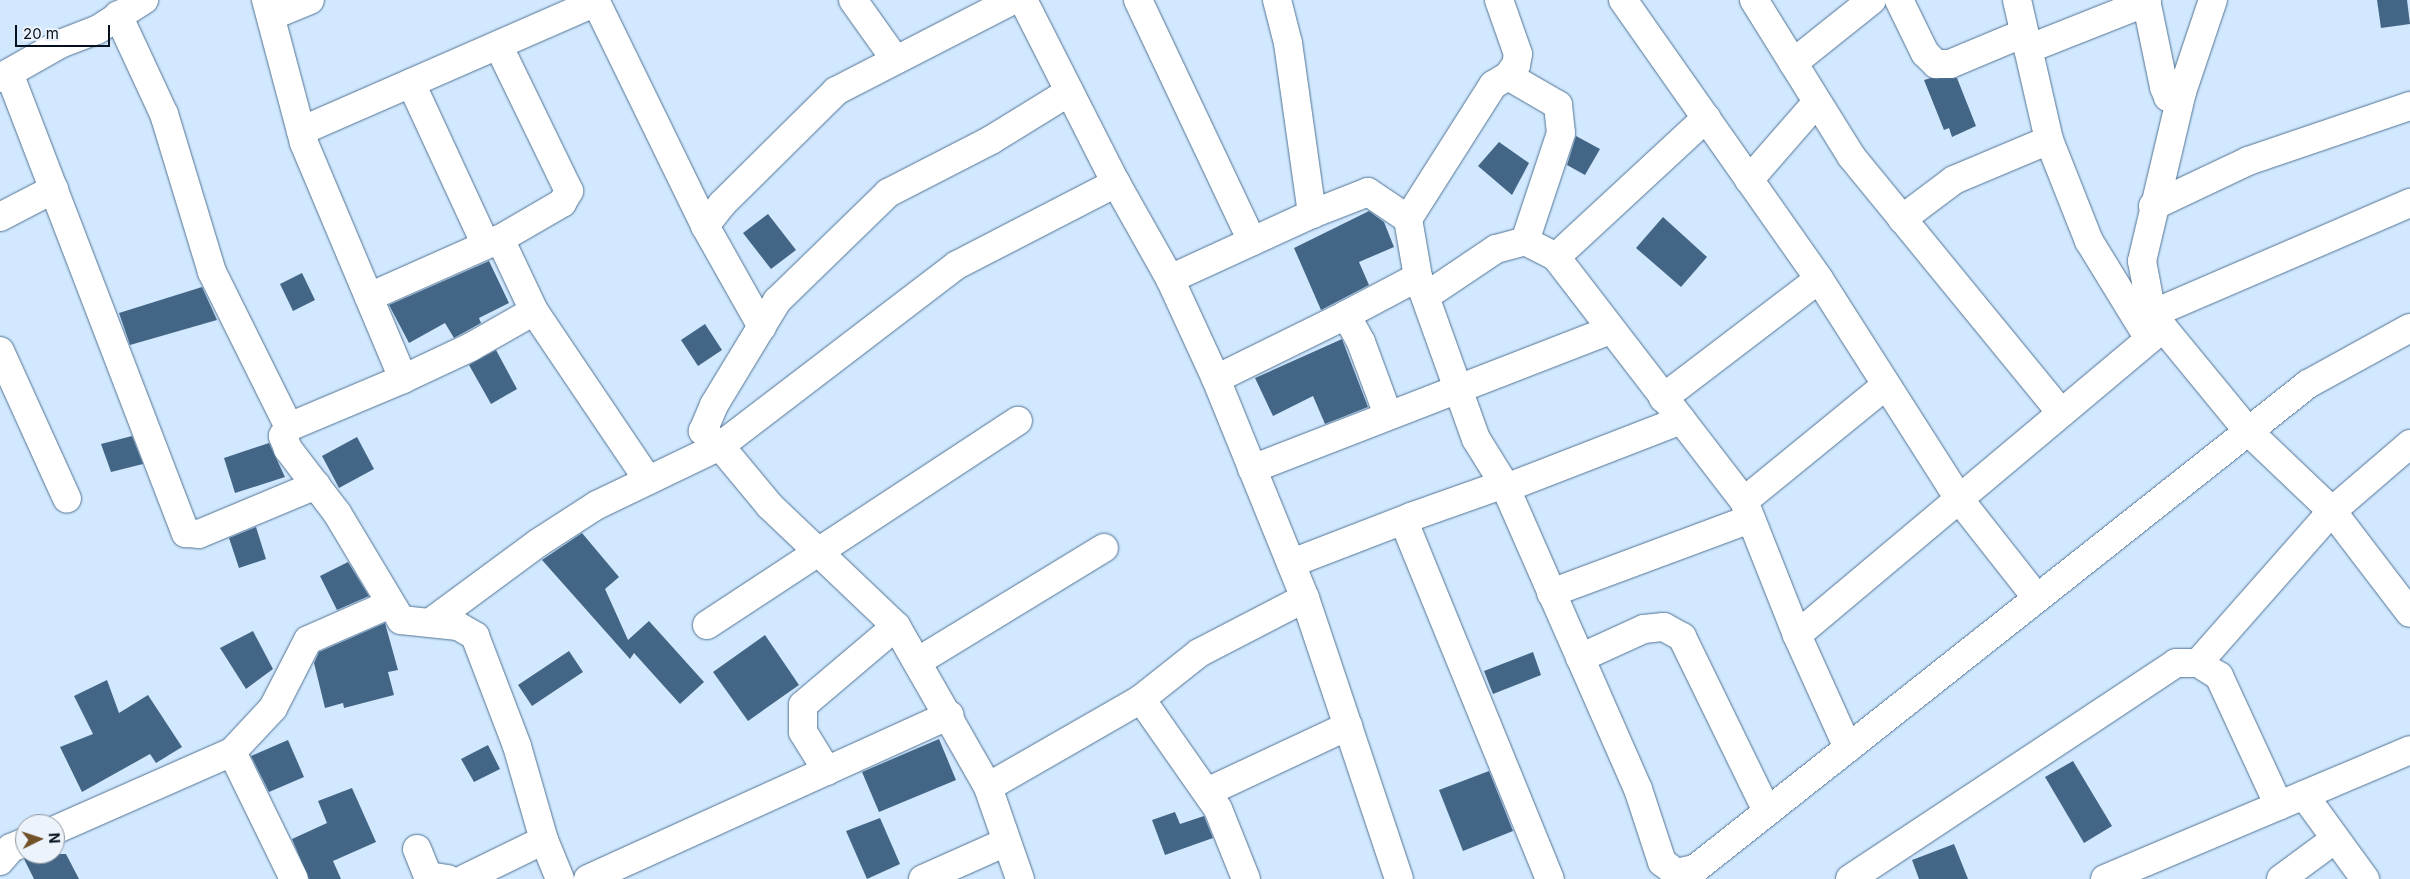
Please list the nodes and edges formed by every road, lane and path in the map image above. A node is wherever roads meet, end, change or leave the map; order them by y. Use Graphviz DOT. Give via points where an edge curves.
graph roads {
  1 [pos="144,0"];
  2 [pos="310,0"];
  3 [pos="853,0"];
  4 [pos="1012,0"];
  5 [pos="1023,0"];
  6 [pos="1138,0"];
  7 [pos="1277,0"];
  8 [pos="1499,0"];
  9 [pos="1623,0"];
  10 [pos="1754,0"];
  11 [pos="1872,0"];
  12 [pos="1899,0"];
  13 [pos="2016,0"];
  14 [pos="2213,0"];
  15 [pos="596,1"];
  16 [pos="2146,1"];
  17 [pos="269,8"];
  18 [pos="118,15"];
  19 [pos="2026,41"];
  20 [pos="498,45"];
  21 [pos="895,59"];
  22 [pos="1793,63"];
  23 [pos="4,76"];
  24 [pos="1508,76"];
  25 [pos="410,83"];
  26 [pos="1069,92"];
  27 [pos="2182,92"];
  28 [pos="1817,102"];
  29 [pos="2410,106"];
  30 [pos="1706,118"];
  31 [pos="301,131"];
  32 [pos="2049,140"];
  33 [pos="1749,180"];
  34 [pos="1116,183"];
  35 [pos="54,189"];
  36 [pos="2410,203"];
  37 [pos="2153,206"];
  38 [pos="1312,214"];
  39 [pos="0,217"];
  40 [pos="1408,219"];
  41 [pos="1902,219"];
  42 [pos="705,226"];
  43 [pos="492,241"];
  44 [pos="1252,241"];
  45 [pos="1525,241"];
  46 [pos="1556,258"];
  47 [pos="1170,279"];
  48 [pos="1819,279"];
  49 [pos="1422,287"];
  50 [pos="369,297"];
  51 [pos="534,311"];
  52 [pos="1346,315"];
  53 [pos="762,326"];
  54 [pos="2155,327"];
  55 [pos="2410,328"];
  56 [pos="1611,330"];
  57 [pos="0,351"];
  58 [pos="403,379"];
  59 [pos="1216,379"];
  60 [pos="1886,385"];
  61 [pos="1459,391"];
  62 [pos="1663,398"];
  63 [pos="2062,413"];
  64 [pos="1388,415"];
  65 [pos="1681,420"];
  66 [pos="1018,421"];
  67 [pos="289,427"];
  68 [pos="2248,431"];
  69 [pos="2410,444"];
  70 [pos="720,446"];
  71 [pos="1252,469"];
  72 [pos="648,480"];
  73 [pos="316,485"];
  74 [pos="1505,486"];
  75 [pos="68,499"];
  76 [pos="1959,499"];
  77 [pos="1747,510"];
  78 [pos="2332,511"];
  79 [pos="1411,517"];
  80 [pos="1104,548"];
  81 [pos="820,553"];
  82 [pos="1292,563"];
  83 [pos="1551,594"];
  84 [pos="1305,598"];
  85 [pos="2037,598"];
  86 [pos="390,604"];
  87 [pos="2410,613"];
  88 [pos="431,622"];
  89 [pos="707,625"];
  90 [pos="896,626"];
  91 [pos="1797,635"];
  92 [pos="1580,658"];
  93 [pos="917,662"];
  94 [pos="2198,663"];
  95 [pos="1141,699"];
  96 [pos="949,715"];
  97 [pos="1348,726"];
  98 [pos="1848,748"];
  99 [pos="2410,750"];
  100 [pos="232,752"];
  101 [pos="826,771"];
  102 [pos="988,787"];
  103 [pos="1206,792"];
  104 [pos="2304,795"];
  105 [pos="2279,806"];
  106 [pos="1768,811"];
  107 [pos="65,826"];
  108 [pos="2335,839"];
  109 [pos="544,840"];
  110 [pos="1006,842"];
  111 [pos="15,846"];
  112 [pos="417,849"];
  113 [pos="0,862"];
  114 [pos="294,879"];
  115 [pos="448,879"];
  116 [pos="464,879"];
  117 [pos="560,879"];
  118 [pos="588,879"];
  119 [pos="923,879"];
  120 [pos="1020,879"];
  121 [pos="1246,879"];
  122 [pos="1399,879"];
  123 [pos="1550,879"];
  124 [pos="1850,879"];
  125 [pos="2105,879"];
  126 [pos="2281,879"];
  127 [pos="2366,879"];
  1 -- 18 [label="street"];
  2 -- 17 [label="street"];
  3 -- 21 [label="street"];
  4 -- 21 [label="street"];
  5 -- 26 [label="street"];
  6 -- 44 [label="street"];
  7 -- 38 [label="street" via="1288,43"];
  8 -- 24 [label="street" via="1518,54 1516,65"];
  9 -- 30 [label="street"];
  10 -- 22 [label="street"];
  11 -- 22 [label="street"];
  12 -- 19 [label="street" via="1925,53 1936,64 1950,64"];
  13 -- 19 [label="street"];
  14 -- 27 [label="street"];
  15 -- 20 [label="street"];
  15 -- 42 [label="street"];
  16 -- 19 [label="street"];
  16 -- 27 [label="street" via="2164,87 2168,97"];
  17 -- 31 [label="street"];
  18 -- 23 [label="street" via="97,30 60,44"];
  18 -- 67 [label="street" via="164,114 212,272"];
  19 -- 32 [label="street"];
  20 -- 25 [label="street"];
  20 -- 43 [label="street" via="569,191 562,203"];
  21 -- 42 [label="street" via="836,92 722,204"];
  22 -- 28 [label="street"];
  23 -- 35 [label="street"];
  24 -- 40 [label="street" via="1493,85"];
  24 -- 45 [label="street" via="1558,105 1561,133"];
  25 -- 31 [label="street"];
  25 -- 43 [label="street"];
  26 -- 34 [label="street"];
  26 -- 53 [label="street" via="991,140 888,193 777,301"];
  27 -- 37 [label="street"];
  28 -- 33 [label="street"];
  28 -- 41 [label="street" via="1851,156"];
  29 -- 37 [label="street" via="2248,160"];
  30 -- 33 [label="street"];
  30 -- 46 [label="street"];
  31 -- 50 [label="street"];
  32 -- 41 [label="street" via="1954,180"];
  32 -- 54 [label="street" via="2089,241"];
  33 -- 48 [label="street"];
  34 -- 47 [label="street"];
  34 -- 70 [label="street" via="957,266"];
  35 -- 39 [label="street"];
  35 -- 73 [label="street" via="186,533 199,534"];
  36 -- 54 [label="street"];
  37 -- 54 [label="street" via="2142,261"];
  38 -- 40 [label="street" via="1368,192"];
  38 -- 44 [label="street"];
  40 -- 49 [label="street"];
  41 -- 63 [label="street"];
  42 -- 53 [label="street"];
  43 -- 50 [label="street"];
  43 -- 51 [label="street"];
  44 -- 47 [label="street"];
  45 -- 46 [label="street"];
  45 -- 49 [label="street" via="1496,249"];
  46 -- 56 [label="street"];
  47 -- 59 [label="street"];
  48 -- 60 [label="street"];
  48 -- 62 [label="street"];
  49 -- 52 [label="street"];
  49 -- 61 [label="street"];
  50 -- 58 [label="street"];
  51 -- 58 [label="street" via="471,347"];
  51 -- 72 [label="street"];
  52 -- 59 [label="street"];
  52 -- 64 [label="street" via="1361,342"];
  53 -- 70 [label="street" via="714,405 703,431"];
  54 -- 63 [label="street"];
  54 -- 68 [label="street"];
  55 -- 68 [label="street" via="2308,384"];
  56 -- 61 [label="street"];
  56 -- 62 [label="street"];
  57 -- 75 [label="street"];
  58 -- 67 [label="street"];
  59 -- 71 [label="street"];
  60 -- 76 [label="street"];
  60 -- 77 [label="street"];
  61 -- 64 [label="street"];
  61 -- 74 [label="street" via="1476,439"];
  62 -- 65 [label="street"];
  63 -- 76 [label="street"];
  64 -- 71 [label="street"];
  65 -- 74 [label="street"];
  65 -- 77 [label="street"];
  66 -- 81 [label="street"];
  67 -- 73 [label="street" via="283,436 288,449"];
  68 -- 78 [label="street"];
  68 -- 85 [label="street"];
  69 -- 78 [label="street"];
  70 -- 72 [label="street"];
  70 -- 81 [label="street" via="770,506"];
  71 -- 82 [label="street"];
  72 -- 88 [label="street" via="597,505 546,538"];
  73 -- 86 [label="street" via="337,513"];
  74 -- 79 [label="street"];
  74 -- 83 [label="street"];
  76 -- 85 [label="street"];
  76 -- 91 [label="street"];
  77 -- 83 [label="street"];
  77 -- 91 [label="street"];
  78 -- 87 [label="street"];
  78 -- 94 [label="street"];
  79 -- 82 [label="street"];
  79 -- 123 [label="street" via="1407,530"];
  80 -- 93 [label="street"];
  81 -- 89 [label="street"];
  81 -- 90 [label="street"];
  82 -- 84 [label="street"];
  83 -- 92 [label="street"];
  84 -- 95 [label="street" via="1199,653"];
  84 -- 97 [label="street"];
  85 -- 98 [label="street"];
  86 -- 88 [label="street" via="402,620"];
  86 -- 100 [label="street" via="308,640 273,708"];
  88 -- 109 [label="street" via="458,626 475,636 517,746"];
  90 -- 93 [label="street"];
  90 -- 101 [label="street" via="803,705 803,732"];
  91 -- 98 [label="street"];
  92 -- 106 [label="street" via="1644,629 1664,627 1682,638"];
  92 -- 106 [label="street" via="1638,789 1662,862 1676,873 1695,869"];
  93 -- 96 [label="street"];
  94 -- 105 [label="street" via="2218,676"];
  94 -- 124 [label="street" via="2176,663"];
  95 -- 102 [label="street"];
  95 -- 103 [label="street"];
  96 -- 101 [label="street"];
  96 -- 102 [label="street"];
  97 -- 103 [label="street"];
  97 -- 122 [label="street"];
  98 -- 106 [label="street"];
  99 -- 104 [label="street"];
  100 -- 107 [label="street"];
  100 -- 114 [label="street"];
  101 -- 118 [label="street"];
  102 -- 110 [label="street"];
  103 -- 121 [label="street" via="1218,808"];
  104 -- 105 [label="street"];
  104 -- 108 [label="street"];
  105 -- 125 [label="street"];
  108 -- 126 [label="street"];
  108 -- 127 [label="street"];
  109 -- 116 [label="street"];
  109 -- 117 [label="street"];
  110 -- 119 [label="street"];
  110 -- 120 [label="street"];
  111 -- 113 [label="street"];
  112 -- 115 [label="street" via="428,876"];
}
